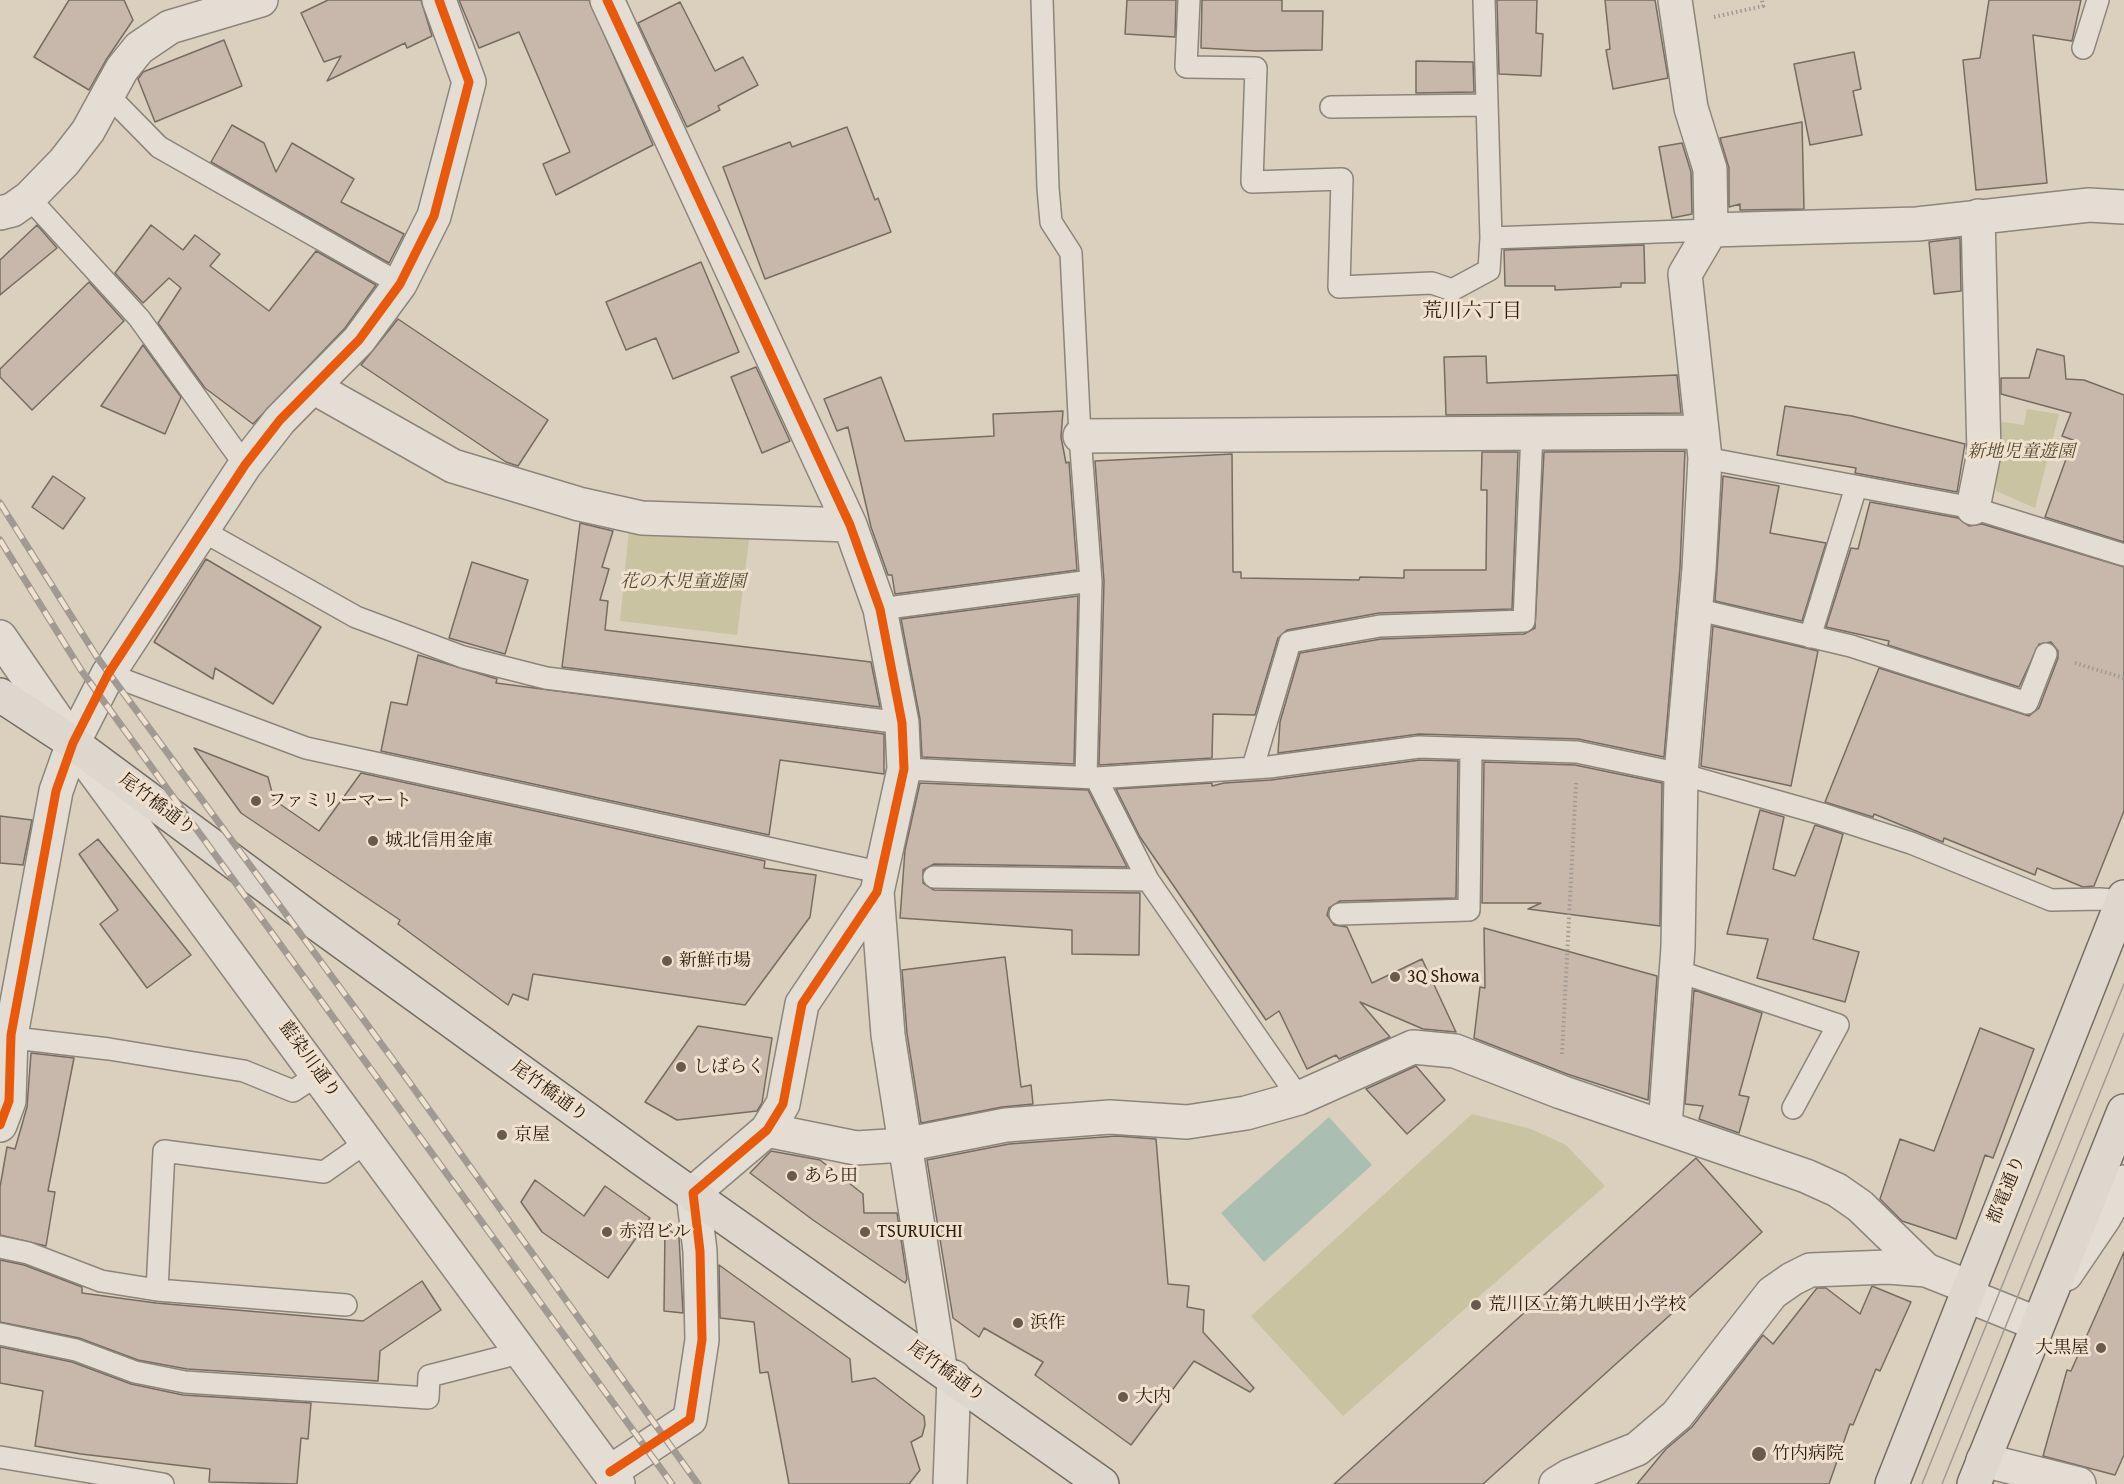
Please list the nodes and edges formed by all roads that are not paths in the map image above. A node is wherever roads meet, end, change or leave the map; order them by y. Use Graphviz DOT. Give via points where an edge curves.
graph roads {
  1 [pos="261,0"];
  2 [pos="439,0"];
  3 [pos="607,0"];
  4 [pos="1042,0"];
  5 [pos="1189,0"];
  6 [pos="1484,0"];
  7 [pos="2098,0"];
  8 [pos="1676,13"];
  9 [pos="2082,48"];
  10 [pos="108,95"];
  11 [pos="1487,105"];
  12 [pos="1331,107"];
  13 [pos="28,198"];
  14 [pos="2124,207"];
  15 [pos="0,213"];
  16 [pos="1977,216"];
  17 [pos="1711,230"];
  18 [pos="1491,238"];
  19 [pos="400,284"];
  20 [pos="314,387"];
  21 [pos="1532,432"];
  22 [pos="1080,436"];
  23 [pos="1703,445"];
  24 [pos="244,465"];
  25 [pos="1856,487"];
  26 [pos="1973,508"];
  27 [pos="850,525"];
  28 [pos="203,531"];
  29 [pos="2124,555"];
  30 [pos="1091,581"];
  31 [pos="880,609"];
  32 [pos="1695,609"];
  33 [pos="0,637"];
  34 [pos="1810,637"];
  35 [pos="2046,654"];
  36 [pos="108,674"];
  37 [pos="0,695"];
  38 [pos="902,723"];
  39 [pos="73,743"];
  40 [pos="1471,749"];
  41 [pos="1253,767"];
  42 [pos="904,769"];
  43 [pos="1681,774"];
  44 [pos="1091,777"];
  45 [pos="934,877"];
  46 [pos="1148,880"];
  47 [pos="880,882"];
  48 [pos="2123,900"];
  49 [pos="1340,914"];
  50 [pos="1677,971"];
  51 [pos="8,1035"];
  52 [pos="319,1074"];
  53 [pos="1299,1098"];
  54 [pos="1793,1108"];
  55 [pos="2124,1111"];
  56 [pos="0,1125"];
  57 [pos="1665,1128"];
  58 [pos="767,1130"];
  59 [pos="368,1141"];
  60 [pos="904,1145"];
  61 [pos="2124,1182"];
  62 [pos="693,1192"];
  63 [pos="0,1247"];
  64 [pos="1926,1270"];
  65 [pos="157,1290"];
  66 [pos="1967,1291"];
  67 [pos="346,1305"];
  68 [pos="2043,1312"];
  69 [pos="0,1334"];
  70 [pos="523,1353"];
  71 [pos="947,1372"];
  72 [pos="0,1457"];
  73 [pos="1979,1472"];
  74 [pos="79,1476"];
  75 [pos="614,1478"];
  76 [pos="163,1484"];
  77 [pos="950,1484"];
  78 [pos="1102,1484"];
  79 [pos="1556,1484"];
  80 [pos="1892,1484"];
  81 [pos="2079,1484"];
  1 -- 10 [label="street" via="170,27 139,48"];
  2 -- 19 [label="street" via="469,82 434,216"];
  3 -- 27 [label="street"];
  4 -- 22 [label="lane" via="1047,188 1051,222 1071,253"];
  5 -- 18 [label="lane" via="1186,67 1256,68 1252,182 1342,179 1339,287 1432,283 1452,290 1489,270"];
  6 -- 11 [label="lane"];
  7 -- 9 [label="lane"];
  8 -- 17 [label="street" via="1691,108 1710,169"];
  10 -- 13 [label="street" via="88,131 64,162"];
  10 -- 19 [label="lane" via="159,147"];
  11 -- 12 [label="lane"];
  11 -- 18 [label="lane"];
  13 -- 15 [label="street" via="12,210"];
  13 -- 24 [label="lane" via="139,318"];
  14 -- 16 [label="street" via="2089,205"];
  16 -- 17 [label="street" via="1917,224"];
  16 -- 26 [label="street" via="1984,453"];
  17 -- 18 [label="lane"];
  17 -- 23 [label="street" via="1685,274"];
  19 -- 20 [label="street" via="359,340"];
  20 -- 24 [label="street" via="280,420"];
  20 -- 27 [label="street" via="453,466 579,504 642,518"];
  21 -- 22 [label="street"];
  21 -- 23 [label="street"];
  21 -- 41 [label="lane" via="1524,621 1380,626 1290,642"];
  22 -- 30 [label="lane"];
  23 -- 25 [label="lane"];
  23 -- 32 [label="street"];
  24 -- 28 [label="street"];
  25 -- 26 [label="lane"];
  25 -- 34 [label="lane"];
  26 -- 29 [label="lane"];
  27 -- 31 [label="street"];
  28 -- 36 [label="street"];
  28 -- 38 [label="lane" via="356,617 463,657 546,678"];
  30 -- 31 [label="lane"];
  30 -- 44 [label="lane"];
  31 -- 38 [label="street"];
  32 -- 34 [label="lane"];
  32 -- 43 [label="street"];
  33 -- 39 [label="street, 藍染川通り"];
  34 -- 35 [label="lane" via="1851,646 2027,703"];
  36 -- 39 [label="street"];
  36 -- 47 [label="lane" via="306,748"];
  37 -- 39 [label="main road, 尾竹橋通り"];
  38 -- 42 [label="street"];
  39 -- 51 [label="street" via="56,791"];
  39 -- 52 [label="street, 藍染川通り"];
  39 -- 62 [label="main road, 尾竹橋通り" via="642,1159"];
  40 -- 41 [label="lane" via="1419,747"];
  40 -- 43 [label="lane" via="1577,753"];
  40 -- 49 [label="lane" via="1469,910"];
  41 -- 44 [label="lane"];
  42 -- 44 [label="lane"];
  42 -- 47 [label="street"];
  43 -- 48 [label="lane" via="1822,813 1911,843 2051,900"];
  43 -- 50 [label="street"];
  44 -- 46 [label="lane"];
  45 -- 46 [label="lane"];
  46 -- 53 [label="lane"];
  47 -- 58 [label="street" via="802,1004 783,1104"];
  47 -- 60 [label="street" via="888,1035"];
  48 -- 66 [label="main road, 都電通り"];
  50 -- 54 [label="lane" via="1838,1025"];
  50 -- 57 [label="street"];
  51 -- 52 [label="lane" via="244,1071 293,1092"];
  51 -- 56 [label="street" via="9,1101"];
  52 -- 59 [label="street, 藍染川通り"];
  53 -- 57 [label="street" via="1413,1047 1455,1051"];
  53 -- 60 [label="street" via="1246,1113 1187,1122 1076,1119 1006,1125"];
  55 -- 68 [label="main road"];
  57 -- 64 [label="street" via="1837,1190 1860,1206"];
  58 -- 60 [label="street" via="856,1148"];
  58 -- 62 [label="street"];
  59 -- 65 [label="lane" via="324,1172 164,1151"];
  59 -- 70 [label="street, 藍染川通り"];
  60 -- 71 [label="street"];
  61 -- 68 [label="street"];
  62 -- 71 [label="main road, 尾竹橋通り"];
  62 -- 75 [label="street" via="700,1251 702,1340 690,1419"];
  63 -- 65 [label="lane" via="28,1253 101,1281"];
  64 -- 66 [label="street"];
  64 -- 79 [label="street" via="1810,1270 1792,1279 1772,1293 1677,1415 1637,1449"];
  65 -- 67 [label="lane"];
  66 -- 68 [label="street"];
  66 -- 80 [label="main road, 都電通り"];
  68 -- 73 [label="main road"];
  69 -- 70 [label="lane" via="76,1350 135,1372 185,1382 428,1398 429,1376"];
  70 -- 75 [label="street, 藍染川通り"];
  71 -- 77 [label="street"];
  71 -- 78 [label="main road, 尾竹橋通り"];
  72 -- 74 [label="lane"];
  73 -- 81 [label="street"];
  74 -- 76 [label="lane"];
}
